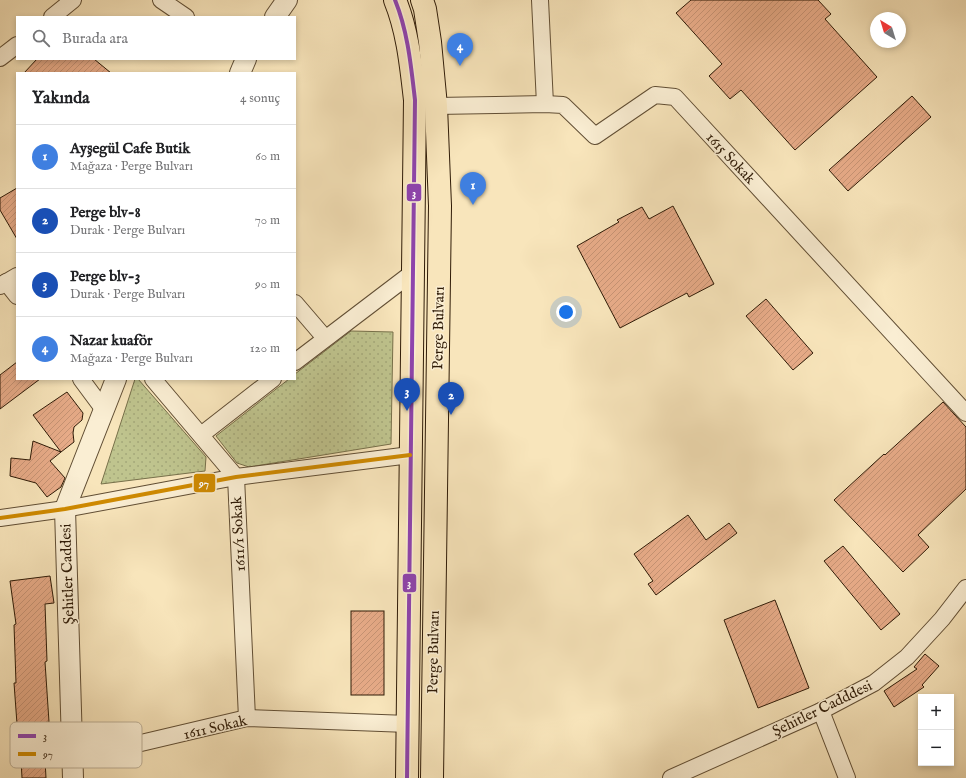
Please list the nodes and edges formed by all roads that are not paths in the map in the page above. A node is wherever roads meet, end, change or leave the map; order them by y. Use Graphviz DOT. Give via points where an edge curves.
graph roads {
  1 [pos="73,0"];
  2 [pos="161,0"];
  3 [pos="287,0"];
  4 [pos="395,0"];
  5 [pos="422,0"];
  6 [pos="540,0"];
  7 [pos="53,16"];
  8 [pos="185,16"];
  9 [pos="276,16"];
  10 [pos="16,46"];
  11 [pos="0,58"];
  12 [pos="246,60"];
  13 [pos="240,72"];
  14 [pos="545,104"];
  15 [pos="436,106"];
  16 [pos="412,273"];
  17 [pos="8,281"];
  18 [pos="16,294"];
  19 [pos="296,304"];
  20 [pos="325,338"];
  21 [pos="296,361"];
  22 [pos="82,380"];
  23 [pos="116,380"];
  24 [pos="154,380"];
  25 [pos="272,380"];
  26 [pos="104,410"];
  27 [pos="966,413"];
  28 [pos="201,435"];
  29 [pos="410,455"];
  30 [pos="236,477"];
  31 [pos="65,509"];
  32 [pos="0,518"];
  33 [pos="966,588"];
  34 [pos="821,711"];
  35 [pos="247,718"];
  36 [pos="72,722"];
  37 [pos="408,724"];
  38 [pos="142,747"];
  39 [pos="407,778"];
  40 [pos="432,778"];
  41 [pos="671,778"];
  42 [pos="847,778"];
  1 -- 7 [label="street"];
  2 -- 8 [label="street"];
  3 -- 9 [label="street"];
  4 -- 16 [label="main road, Perge Bulvarı" via="408,44 415,100"];
  5 -- 15 [label="main road, Perge Bulvarı" via="430,42"];
  6 -- 14 [label="street"];
  10 -- 11 [label="street"];
  12 -- 13 [label="street"];
  14 -- 15 [label="street, 1615 Sokak"];
  14 -- 27 [label="street, 1615 Sokak" via="563,105 595,136 655,95 675,97"];
  15 -- 40 [label="main road, Perge Bulvarı" via="440,206"];
  16 -- 20 [label="street"];
  16 -- 29 [label="main road, Perge Bulvarı"];
  17 -- 18 [label="street"];
  19 -- 20 [label="street"];
  20 -- 21 [label="street"];
  22 -- 26 [label="street"];
  23 -- 26 [label="street, Şehitler Caddesi"];
  24 -- 28 [label="street, 1611/1 Sokak"];
  25 -- 28 [label="street"];
  26 -- 31 [label="street, Şehitler Caddesi"];
  28 -- 30 [label="street, 1611/1 Sokak"];
  29 -- 30 [label="street"];
  29 -- 37 [label="main road, Perge Bulvarı"];
  30 -- 31 [label="street"];
  30 -- 35 [label="street, 1611/1 Sokak"];
  31 -- 32 [label="street"];
  31 -- 36 [label="street, Şehitler Caddesi"];
  33 -- 34 [label="street, Şehitler Cadddesi" via="907,657 874,683"];
  34 -- 41 [label="street, Şehitler Cadddesi"];
  34 -- 42 [label="street"];
  35 -- 37 [label="street, 1611 Sokak"];
  35 -- 38 [label="street, 1611 Sokak"];
  37 -- 39 [label="main road, Perge Bulvarı"];
}
